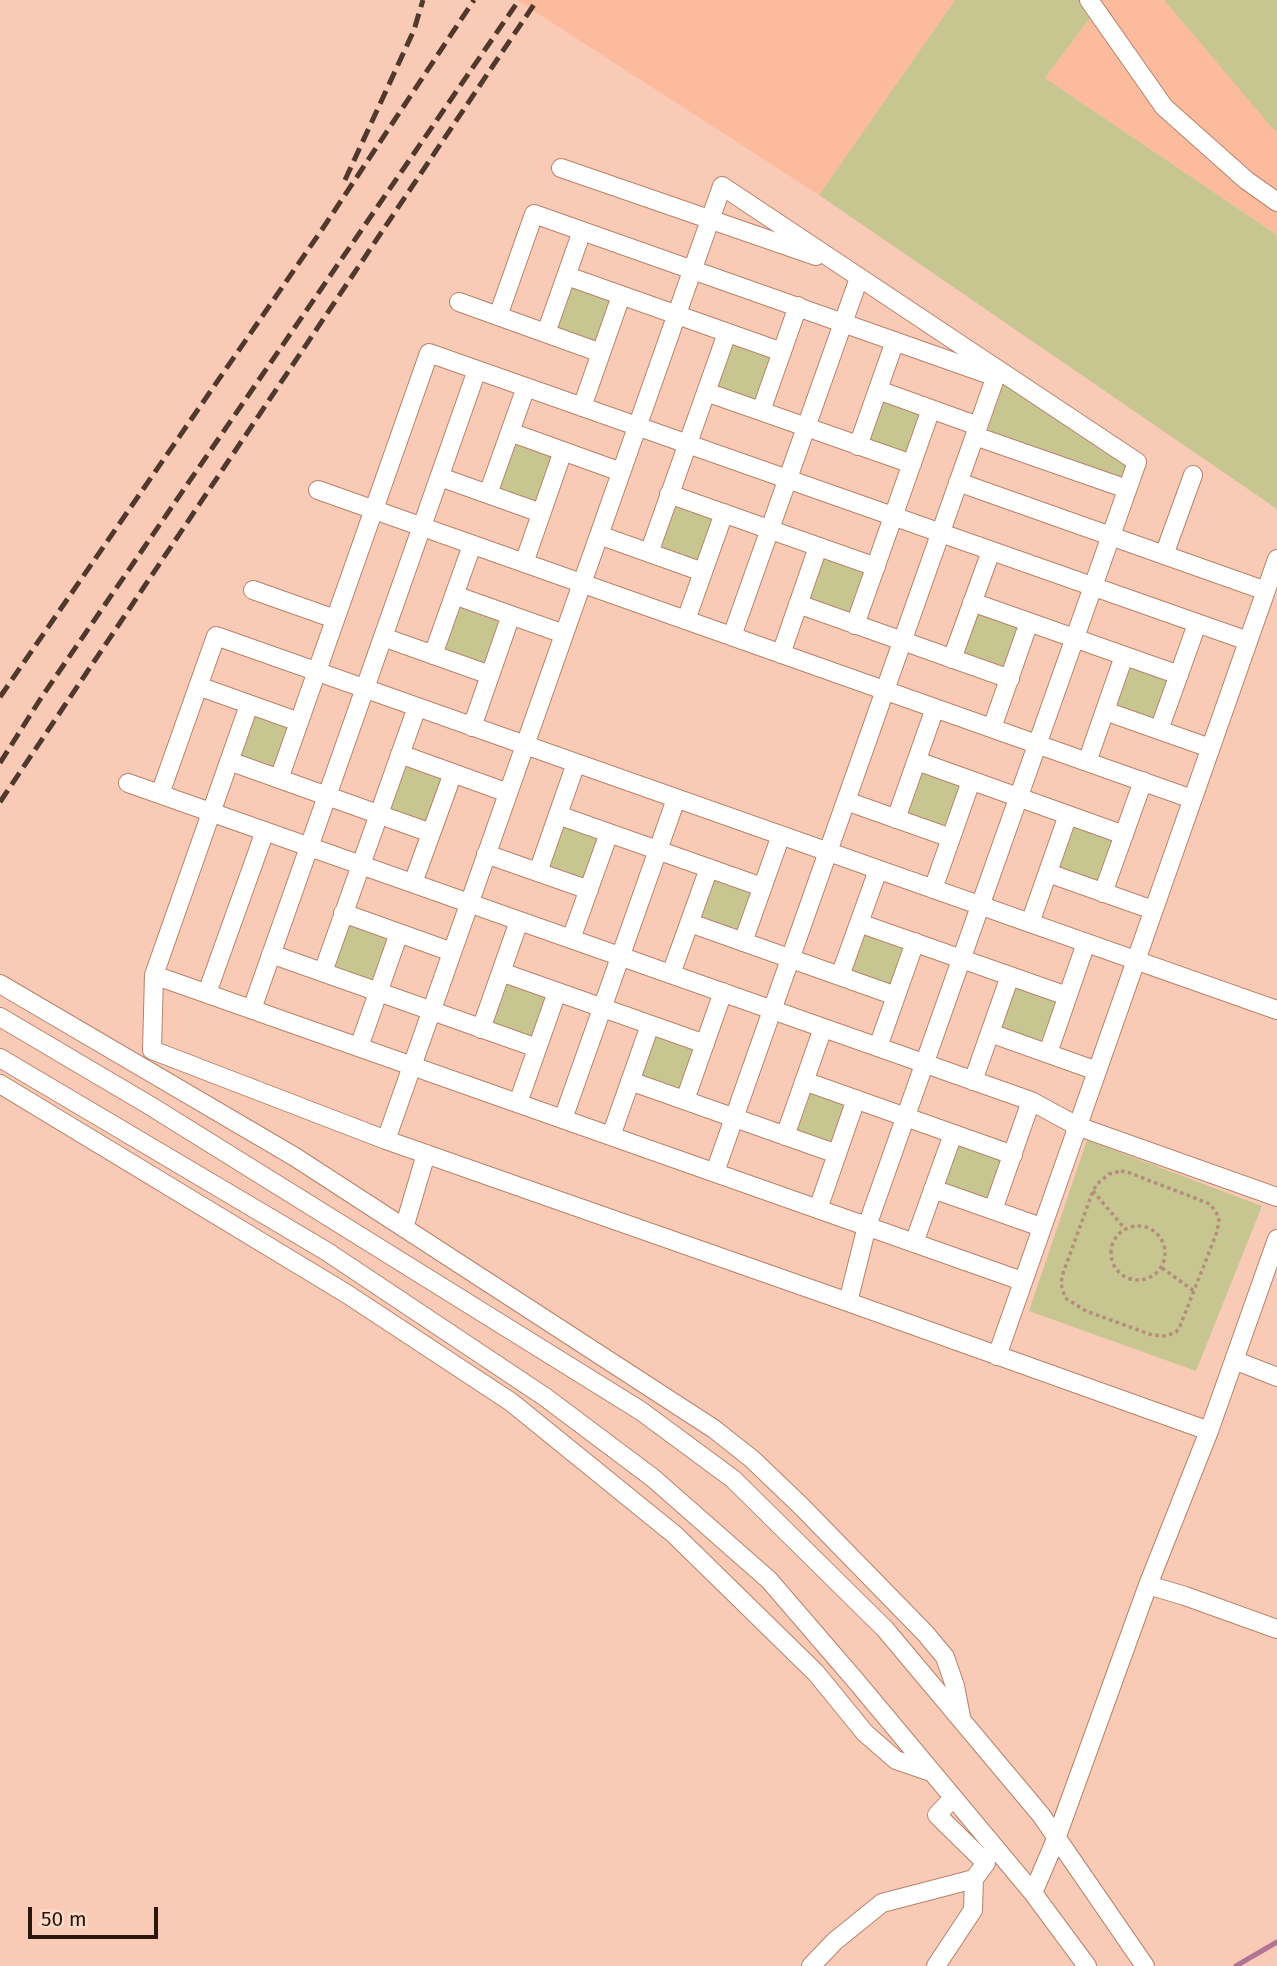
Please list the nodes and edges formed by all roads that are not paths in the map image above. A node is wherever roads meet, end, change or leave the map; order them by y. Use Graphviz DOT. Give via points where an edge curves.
graph roads {
  1 [pos="1089,0"];
  2 [pos="561,168"];
  3 [pos="1277,202"];
  4 [pos="710,220"];
  5 [pos="582,231"];
  6 [pos="838,264"];
  7 [pos="692,270"];
  8 [pos="566,276"];
  9 [pos="859,278"];
  10 [pos="621,296"];
  11 [pos="459,302"];
  12 [pos="797,306"];
  13 [pos="498,316"];
  14 [pos="676,316"];
  15 [pos="843,323"];
  16 [pos="546,333"];
  17 [pos="727,333"];
  18 [pos="895,341"];
  19 [pos="782,352"];
  20 [pos="601,353"];
  21 [pos="477,370"];
  22 [pos="997,373"];
  23 [pos="526,387"];
  24 [pos="878,390"];
  25 [pos="706,392"];
  26 [pos="582,407"];
  27 [pos="931,410"];
  28 [pos="761,411"];
  29 [pos="637,427"];
  30 [pos="806,427"];
  31 [pos="977,431"];
  32 [pos="510,432"];
  33 [pos="687,444"];
  34 [pos="858,446"];
  35 [pos="563,451"];
  36 [pos="912,464"];
  37 [pos="621,472"];
  38 [pos="1193,475"];
  39 [pos="440,477"];
  40 [pos="788,479"];
  41 [pos="958,482"];
  42 [pos="1127,489"];
  43 [pos="318,490"];
  44 [pos="488,494"];
  45 [pos="669,494"];
  46 [pos="374,510"];
  47 [pos="541,513"];
  48 [pos="724,513"];
  49 [pos="894,516"];
  50 [pos="422,527"];
  51 [pos="770,530"];
  52 [pos="940,533"];
  53 [pos="599,535"];
  54 [pos="1111,536"];
  55 [pos="472,545"];
  56 [pos="818,547"];
  57 [pos="991,551"];
  58 [pos="649,552"];
  59 [pos="1164,555"];
  60 [pos="1277,559"];
  61 [pos="524,563"];
  62 [pos="876,567"];
  63 [pos="703,572"];
  64 [pos="582,584"];
  65 [pos="1093,587"];
  66 [pos="253,590"];
  67 [pos="1266,591"];
  68 [pos="454,595"];
  69 [pos="972,602"];
  70 [pos="798,604"];
  71 [pos="512,615"];
  72 [pos="335,619"];
  73 [pos="686,620"];
  74 [pos="1029,622"];
  75 [pos="1197,624"];
  76 [pos="855,625"];
  77 [pos="564,634"];
  78 [pos="732,636"];
  79 [pos="383,637"];
  80 [pos="1074,638"];
  81 [pos="902,641"];
  82 [pos="1248,641"];
  83 [pos="781,654"];
  84 [pos="433,655"];
  85 [pos="1124,656"];
  86 [pos="953,659"];
  87 [pos="317,671"];
  88 [pos="490,675"];
  89 [pos="1179,675"];
  90 [pos="1010,679"];
  91 [pos="198,686"];
  92 [pos="365,689"];
  93 [pos="885,690"];
  94 [pos="249,705"];
  95 [pos="417,707"];
  96 [pos="935,708"];
  97 [pos="1105,711"];
  98 [pos="299,722"];
  99 [pos="472,727"];
  100 [pos="992,728"];
  101 [pos="1159,730"];
  102 [pos="1037,744"];
  103 [pos="525,746"];
  104 [pos="1210,748"];
  105 [pos="400,754"];
  106 [pos="229,761"];
  107 [pos="916,761"];
  108 [pos="1087,762"];
  109 [pos="576,763"];
  110 [pos="453,773"];
  111 [pos="279,779"];
  112 [pos="971,780"];
  113 [pos="1143,781"];
  114 [pos="128,783"];
  115 [pos="508,793"];
  116 [pos="160,794"];
  117 [pos="327,796"];
  118 [pos="1018,797"];
  119 [pos="676,799"];
  120 [pos="1192,799"];
  121 [pos="846,801"];
  122 [pos="212,812"];
  123 [pos="379,814"];
  124 [pos="558,815"];
  125 [pos="1068,815"];
  126 [pos="896,819"];
  127 [pos="265,831"];
  128 [pos="431,832"];
  129 [pos="609,833"];
  130 [pos="780,835"];
  131 [pos="1124,835"];
  132 [pos="951,838"];
  133 [pos="309,846"];
  134 [pos="658,850"];
  135 [pos="828,852"];
  136 [pos="486,854"];
  137 [pos="360,865"];
  138 [pos="709,868"];
  139 [pos="878,870"];
  140 [pos="538,872"];
  141 [pos="1048,873"];
  142 [pos="413,883"];
  143 [pos="762,887"];
  144 [pos="933,889"];
  145 [pos="589,890"];
  146 [pos="1103,892"];
  147 [pos="469,903"];
  148 [pos="980,906"];
  149 [pos="1153,910"];
  150 [pos="343,913"];
  151 [pos="519,920"];
  152 [pos="690,923"];
  153 [pos="859,923"];
  154 [pos="1030,923"];
  155 [pos="399,933"];
  156 [pos="571,939"];
  157 [pos="743,942"];
  158 [pos="915,942"];
  159 [pos="1086,943"];
  160 [pos="452,952"];
  161 [pos="271,954"];
  162 [pos="621,956"];
  163 [pos="790,959"];
  164 [pos="961,959"];
  165 [pos="1135,960"];
  166 [pos="323,972"];
  167 [pos="501,972"];
  168 [pos="154,975"];
  169 [pos="671,975"];
  170 [pos="840,976"];
  171 [pos="1010,976"];
  172 [pos="0,984"];
  173 [pos="379,992"];
  174 [pos="557,992"];
  175 [pos="723,992"];
  176 [pos="207,993"];
  177 [pos="896,996"];
  178 [pos="1068,996"];
  179 [pos="603,1008"];
  180 [pos="252,1009"];
  181 [pos="772,1010"];
  182 [pos="1277,1010"];
  183 [pos="431,1011"];
  184 [pos="0,1017"];
  185 [pos="650,1025"];
  186 [pos="823,1028"];
  187 [pos="481,1029"];
  188 [pos="990,1033"];
  189 [pos="705,1044"];
  190 [pos="359,1047"];
  191 [pos="878,1047"];
  192 [pos="537,1048"];
  193 [pos="1048,1053"];
  194 [pos="0,1058"];
  195 [pos="924,1064"];
  196 [pos="412,1066"];
  197 [pos="1097,1071"];
  198 [pos="630,1081"];
  199 [pos="804,1081"];
  200 [pos="973,1081"];
  201 [pos="0,1084"];
  202 [pos="685,1100"];
  203 [pos="856,1100"];
  204 [pos="1031,1101"];
  205 [pos="518,1103"];
  206 [pos="906,1117"];
  207 [pos="734,1118"];
  208 [pos="564,1119"];
  209 [pos="1077,1126"];
  210 [pos="953,1134"];
  211 [pos="611,1136"];
  212 [pos="785,1136"];
  213 [pos="386,1140"];
  214 [pos="426,1154"];
  215 [pos="837,1154"];
  216 [pos="1013,1154"];
  217 [pos="715,1172"];
  218 [pos="933,1189"];
  219 [pos="1277,1197"];
  220 [pos="818,1209"];
  221 [pos="993,1210"];
  222 [pos="867,1226"];
  223 [pos="1041,1227"];
  224 [pos="404,1228"];
  225 [pos="1277,1239"];
  226 [pos="914,1243"];
  227 [pos="1022,1281"];
  228 [pos="848,1302"];
  229 [pos="997,1356"];
  230 [pos="1234,1360"];
  231 [pos="1277,1377"];
  232 [pos="1209,1431"];
  233 [pos="1149,1585"];
  234 [pos="1277,1629"];
  235 [pos="962,1721"];
  236 [pos="931,1772"];
  237 [pos="953,1798"];
  238 [pos="1056,1839"];
  239 [pos="974,1879"];
  240 [pos="1033,1893"];
  241 [pos="811,1966"];
  242 [pos="936,1966"];
  243 [pos="1087,1966"];
  244 [pos="1145,1966"];
  1 -- 3 [label="street" via="1164,107"];
  2 -- 4 [label="street"];
  4 -- 6 [label="street"];
  4 -- 6 [label="street" via="722,186"];
  4 -- 7 [label="street"];
  5 -- 7 [label="street"];
  5 -- 8 [label="street"];
  5 -- 13 [label="street" via="534,214"];
  6 -- 9 [label="street"];
  7 -- 12 [label="street"];
  7 -- 14 [label="street"];
  8 -- 10 [label="street"];
  8 -- 16 [label="street"];
  9 -- 15 [label="street"];
  9 -- 22 [label="street"];
  10 -- 14 [label="street"];
  10 -- 20 [label="street"];
  11 -- 13 [label="street"];
  12 -- 15 [label="street"];
  12 -- 19 [label="street"];
  13 -- 16 [label="street"];
  14 -- 17 [label="street"];
  14 -- 29 [label="street"];
  15 -- 18 [label="street"];
  15 -- 30 [label="street"];
  16 -- 20 [label="street"];
  17 -- 19 [label="street"];
  17 -- 25 [label="street"];
  18 -- 22 [label="street"];
  18 -- 24 [label="street"];
  19 -- 28 [label="street"];
  20 -- 26 [label="street"];
  21 -- 23 [label="street"];
  21 -- 39 [label="street"];
  21 -- 46 [label="street" via="429,353"];
  22 -- 31 [label="street"];
  22 -- 42 [label="street" via="1137,462"];
  23 -- 26 [label="street"];
  23 -- 32 [label="street"];
  24 -- 27 [label="street"];
  24 -- 34 [label="street"];
  25 -- 28 [label="street"];
  25 -- 33 [label="street"];
  26 -- 29 [label="street"];
  27 -- 31 [label="street"];
  27 -- 36 [label="street"];
  28 -- 30 [label="street"];
  29 -- 33 [label="street"];
  29 -- 37 [label="street"];
  30 -- 34 [label="street"];
  30 -- 40 [label="street"];
  31 -- 41 [label="street"];
  31 -- 42 [label="street"];
  32 -- 35 [label="street"];
  32 -- 44 [label="street"];
  33 -- 40 [label="street"];
  33 -- 45 [label="street"];
  34 -- 36 [label="street"];
  35 -- 37 [label="street"];
  35 -- 47 [label="street"];
  36 -- 49 [label="street"];
  37 -- 53 [label="street"];
  38 -- 59 [label="street"];
  39 -- 44 [label="street"];
  39 -- 50 [label="street"];
  40 -- 49 [label="street"];
  40 -- 51 [label="street"];
  41 -- 52 [label="street"];
  41 -- 54 [label="street"];
  42 -- 54 [label="street"];
  43 -- 46 [label="street"];
  44 -- 47 [label="street"];
  45 -- 48 [label="street"];
  45 -- 58 [label="street"];
  46 -- 50 [label="street"];
  46 -- 72 [label="street"];
  47 -- 61 [label="street"];
  48 -- 51 [label="street"];
  48 -- 63 [label="street"];
  49 -- 52 [label="street"];
  49 -- 62 [label="street"];
  50 -- 55 [label="street"];
  50 -- 79 [label="street"];
  51 -- 56 [label="street"];
  51 -- 78 [label="street"];
  52 -- 57 [label="street"];
  52 -- 81 [label="street"];
  53 -- 58 [label="street"];
  53 -- 64 [label="street"];
  54 -- 59 [label="street"];
  54 -- 65 [label="street"];
  55 -- 61 [label="street"];
  55 -- 68 [label="street"];
  56 -- 62 [label="street"];
  56 -- 70 [label="street"];
  57 -- 65 [label="street"];
  57 -- 69 [label="street"];
  58 -- 63 [label="street"];
  59 -- 67 [label="street"];
  60 -- 67 [label="street"];
  61 -- 64 [label="street"];
  62 -- 76 [label="street"];
  63 -- 73 [label="street"];
  64 -- 73 [label="street"];
  64 -- 77 [label="street"];
  65 -- 75 [label="street"];
  65 -- 80 [label="street"];
  66 -- 72 [label="street"];
  67 -- 82 [label="street"];
  68 -- 71 [label="street"];
  68 -- 84 [label="street"];
  69 -- 74 [label="street"];
  69 -- 86 [label="street"];
  70 -- 76 [label="street"];
  70 -- 83 [label="street"];
  71 -- 77 [label="street"];
  71 -- 88 [label="street"];
  72 -- 87 [label="street"];
  73 -- 78 [label="street"];
  74 -- 80 [label="street"];
  74 -- 90 [label="street"];
  75 -- 82 [label="street"];
  75 -- 89 [label="street"];
  76 -- 81 [label="street"];
  77 -- 103 [label="street"];
  78 -- 83 [label="street"];
  79 -- 84 [label="street"];
  79 -- 92 [label="street"];
  80 -- 85 [label="street"];
  80 -- 102 [label="street"];
  81 -- 86 [label="street"];
  81 -- 93 [label="street"];
  82 -- 104 [label="street"];
  83 -- 93 [label="street"];
  84 -- 88 [label="street"];
  85 -- 89 [label="street"];
  85 -- 97 [label="street"];
  86 -- 90 [label="street"];
  87 -- 91 [label="street" via="216,636"];
  87 -- 92 [label="street"];
  87 -- 98 [label="street"];
  88 -- 99 [label="street"];
  89 -- 101 [label="street"];
  90 -- 100 [label="street"];
  91 -- 94 [label="street"];
  91 -- 116 [label="street"];
  92 -- 95 [label="street"];
  92 -- 117 [label="street"];
  93 -- 96 [label="street"];
  93 -- 121 [label="street"];
  94 -- 98 [label="street"];
  94 -- 106 [label="street"];
  95 -- 99 [label="street"];
  95 -- 105 [label="street"];
  96 -- 100 [label="street"];
  96 -- 107 [label="street"];
  97 -- 101 [label="street"];
  97 -- 108 [label="street"];
  98 -- 111 [label="street"];
  99 -- 103 [label="street"];
  100 -- 102 [label="street"];
  101 -- 104 [label="street"];
  102 -- 108 [label="street"];
  102 -- 118 [label="street"];
  103 -- 109 [label="street"];
  103 -- 115 [label="street"];
  104 -- 120 [label="street"];
  105 -- 110 [label="street"];
  105 -- 123 [label="street"];
  106 -- 111 [label="street"];
  106 -- 122 [label="street"];
  107 -- 112 [label="street"];
  107 -- 126 [label="street"];
  108 -- 113 [label="street"];
  109 -- 119 [label="street"];
  109 -- 124 [label="street"];
  110 -- 115 [label="street"];
  110 -- 128 [label="street"];
  111 -- 117 [label="street"];
  112 -- 118 [label="street"];
  112 -- 132 [label="street"];
  113 -- 120 [label="street"];
  113 -- 131 [label="street"];
  114 -- 116 [label="street"];
  115 -- 136 [label="street"];
  116 -- 122 [label="street"];
  117 -- 123 [label="street"];
  117 -- 133 [label="street"];
  118 -- 125 [label="street"];
  118 -- 148 [label="street"];
  119 -- 130 [label="street"];
  119 -- 134 [label="street"];
  120 -- 149 [label="street"];
  121 -- 126 [label="street"];
  121 -- 135 [label="street"];
  122 -- 127 [label="street"];
  122 -- 168 [label="street"];
  123 -- 128 [label="street"];
  123 -- 137 [label="street"];
  124 -- 129 [label="street"];
  124 -- 140 [label="street"];
  125 -- 131 [label="street"];
  125 -- 141 [label="street"];
  126 -- 132 [label="street"];
  127 -- 133 [label="street"];
  127 -- 176 [label="street"];
  128 -- 142 [label="street"];
  129 -- 134 [label="street"];
  129 -- 145 [label="street"];
  130 -- 135 [label="street"];
  130 -- 143 [label="street"];
  131 -- 146 [label="street"];
  132 -- 144 [label="street"];
  133 -- 137 [label="street"];
  133 -- 161 [label="street"];
  134 -- 138 [label="street"];
  134 -- 162 [label="street"];
  135 -- 139 [label="street"];
  135 -- 163 [label="street"];
  136 -- 140 [label="street"];
  136 -- 147 [label="street"];
  137 -- 142 [label="street"];
  137 -- 150 [label="street"];
  138 -- 143 [label="street"];
  138 -- 152 [label="street"];
  139 -- 144 [label="street"];
  139 -- 153 [label="street"];
  140 -- 145 [label="street"];
  141 -- 146 [label="street"];
  141 -- 154 [label="street"];
  142 -- 147 [label="street"];
  143 -- 157 [label="street"];
  144 -- 148 [label="street"];
  145 -- 156 [label="street"];
  146 -- 149 [label="street"];
  147 -- 151 [label="street"];
  147 -- 160 [label="street"];
  148 -- 154 [label="street"];
  148 -- 164 [label="street"];
  149 -- 165 [label="street"];
  150 -- 155 [label="street"];
  150 -- 166 [label="street"];
  151 -- 156 [label="street"];
  151 -- 167 [label="street"];
  152 -- 157 [label="street"];
  152 -- 169 [label="street"];
  153 -- 158 [label="street"];
  153 -- 170 [label="street"];
  154 -- 159 [label="street"];
  155 -- 160 [label="street"];
  155 -- 173 [label="street"];
  156 -- 162 [label="street"];
  157 -- 163 [label="street"];
  158 -- 164 [label="street"];
  158 -- 177 [label="street"];
  159 -- 165 [label="street"];
  159 -- 178 [label="street"];
  160 -- 183 [label="street"];
  161 -- 166 [label="street"];
  161 -- 180 [label="street"];
  162 -- 169 [label="street"];
  162 -- 179 [label="street"];
  163 -- 170 [label="street"];
  163 -- 181 [label="street"];
  164 -- 171 [label="street"];
  164 -- 195 [label="street"];
  165 -- 182 [label="street"];
  165 -- 197 [label="street"];
  166 -- 173 [label="street"];
  167 -- 174 [label="street"];
  167 -- 187 [label="street"];
  168 -- 176 [label="street"];
  168 -- 213 [label="street" via="152,1050"];
  169 -- 175 [label="street"];
  170 -- 177 [label="street"];
  171 -- 178 [label="street"];
  171 -- 188 [label="street"];
  172 -- 224 [label="street" via="295,1157"];
  173 -- 183 [label="street"];
  173 -- 190 [label="street"];
  174 -- 179 [label="street"];
  174 -- 192 [label="street"];
  175 -- 181 [label="street"];
  175 -- 189 [label="street"];
  176 -- 180 [label="street"];
  177 -- 191 [label="street"];
  178 -- 193 [label="street"];
  179 -- 185 [label="street"];
  179 -- 208 [label="street"];
  180 -- 190 [label="street"];
  181 -- 186 [label="street"];
  181 -- 207 [label="street"];
  183 -- 187 [label="street"];
  183 -- 196 [label="street"];
  184 -- 235 [label="street" via="641,1411 733,1479 885,1629"];
  185 -- 189 [label="street"];
  185 -- 198 [label="street"];
  186 -- 191 [label="street"];
  186 -- 199 [label="street"];
  187 -- 192 [label="street"];
  188 -- 193 [label="street"];
  188 -- 200 [label="street"];
  189 -- 202 [label="street"];
  190 -- 196 [label="street"];
  191 -- 195 [label="street"];
  192 -- 205 [label="street"];
  193 -- 197 [label="street"];
  194 -- 236 [label="street" via="326,1251 545,1397 653,1478 769,1580"];
  195 -- 200 [label="street"];
  195 -- 206 [label="street"];
  196 -- 205 [label="street"];
  196 -- 213 [label="street"];
  197 -- 209 [label="street"];
  198 -- 202 [label="street"];
  198 -- 211 [label="street"];
  199 -- 203 [label="street"];
  199 -- 212 [label="street"];
  200 -- 204 [label="street"];
  201 -- 236 [label="street" via="347,1294 511,1402 675,1535 816,1673 865,1733 896,1760"];
  202 -- 207 [label="street"];
  203 -- 206 [label="street"];
  203 -- 215 [label="street"];
  204 -- 209 [label="street"];
  204 -- 216 [label="street"];
  205 -- 208 [label="street"];
  206 -- 210 [label="street"];
  206 -- 222 [label="street"];
  207 -- 212 [label="street"];
  207 -- 217 [label="street"];
  208 -- 211 [label="street"];
  209 -- 219 [label="street"];
  209 -- 223 [label="street"];
  210 -- 216 [label="street"];
  210 -- 218 [label="street"];
  211 -- 217 [label="street"];
  212 -- 215 [label="street"];
  213 -- 214 [label="street"];
  214 -- 224 [label="street"];
  214 -- 228 [label="street"];
  215 -- 220 [label="street"];
  216 -- 221 [label="street"];
  217 -- 220 [label="street"];
  218 -- 221 [label="street"];
  218 -- 226 [label="street"];
  220 -- 222 [label="street"];
  221 -- 223 [label="street"];
  222 -- 226 [label="street"];
  222 -- 228 [label="street"];
  223 -- 227 [label="street"];
  224 -- 235 [label="street" via="714,1429 752,1459 945,1657"];
  225 -- 230 [label="street"];
  226 -- 227 [label="street"];
  227 -- 229 [label="street"];
  228 -- 229 [label="street"];
  229 -- 232 [label="street"];
  230 -- 231 [label="street"];
  230 -- 232 [label="street"];
  232 -- 233 [label="street"];
  233 -- 234 [label="street"];
  233 -- 238 [label="street"];
  235 -- 238 [label="street"];
  236 -- 237 [label="street"];
  237 -- 239 [label="street" via="937,1815 986,1863"];
  237 -- 240 [label="street"];
  238 -- 240 [label="street"];
  238 -- 244 [label="street"];
  239 -- 241 [label="street" via="882,1903"];
  239 -- 242 [label="street" via="973,1910"];
  240 -- 243 [label="street"];
}
